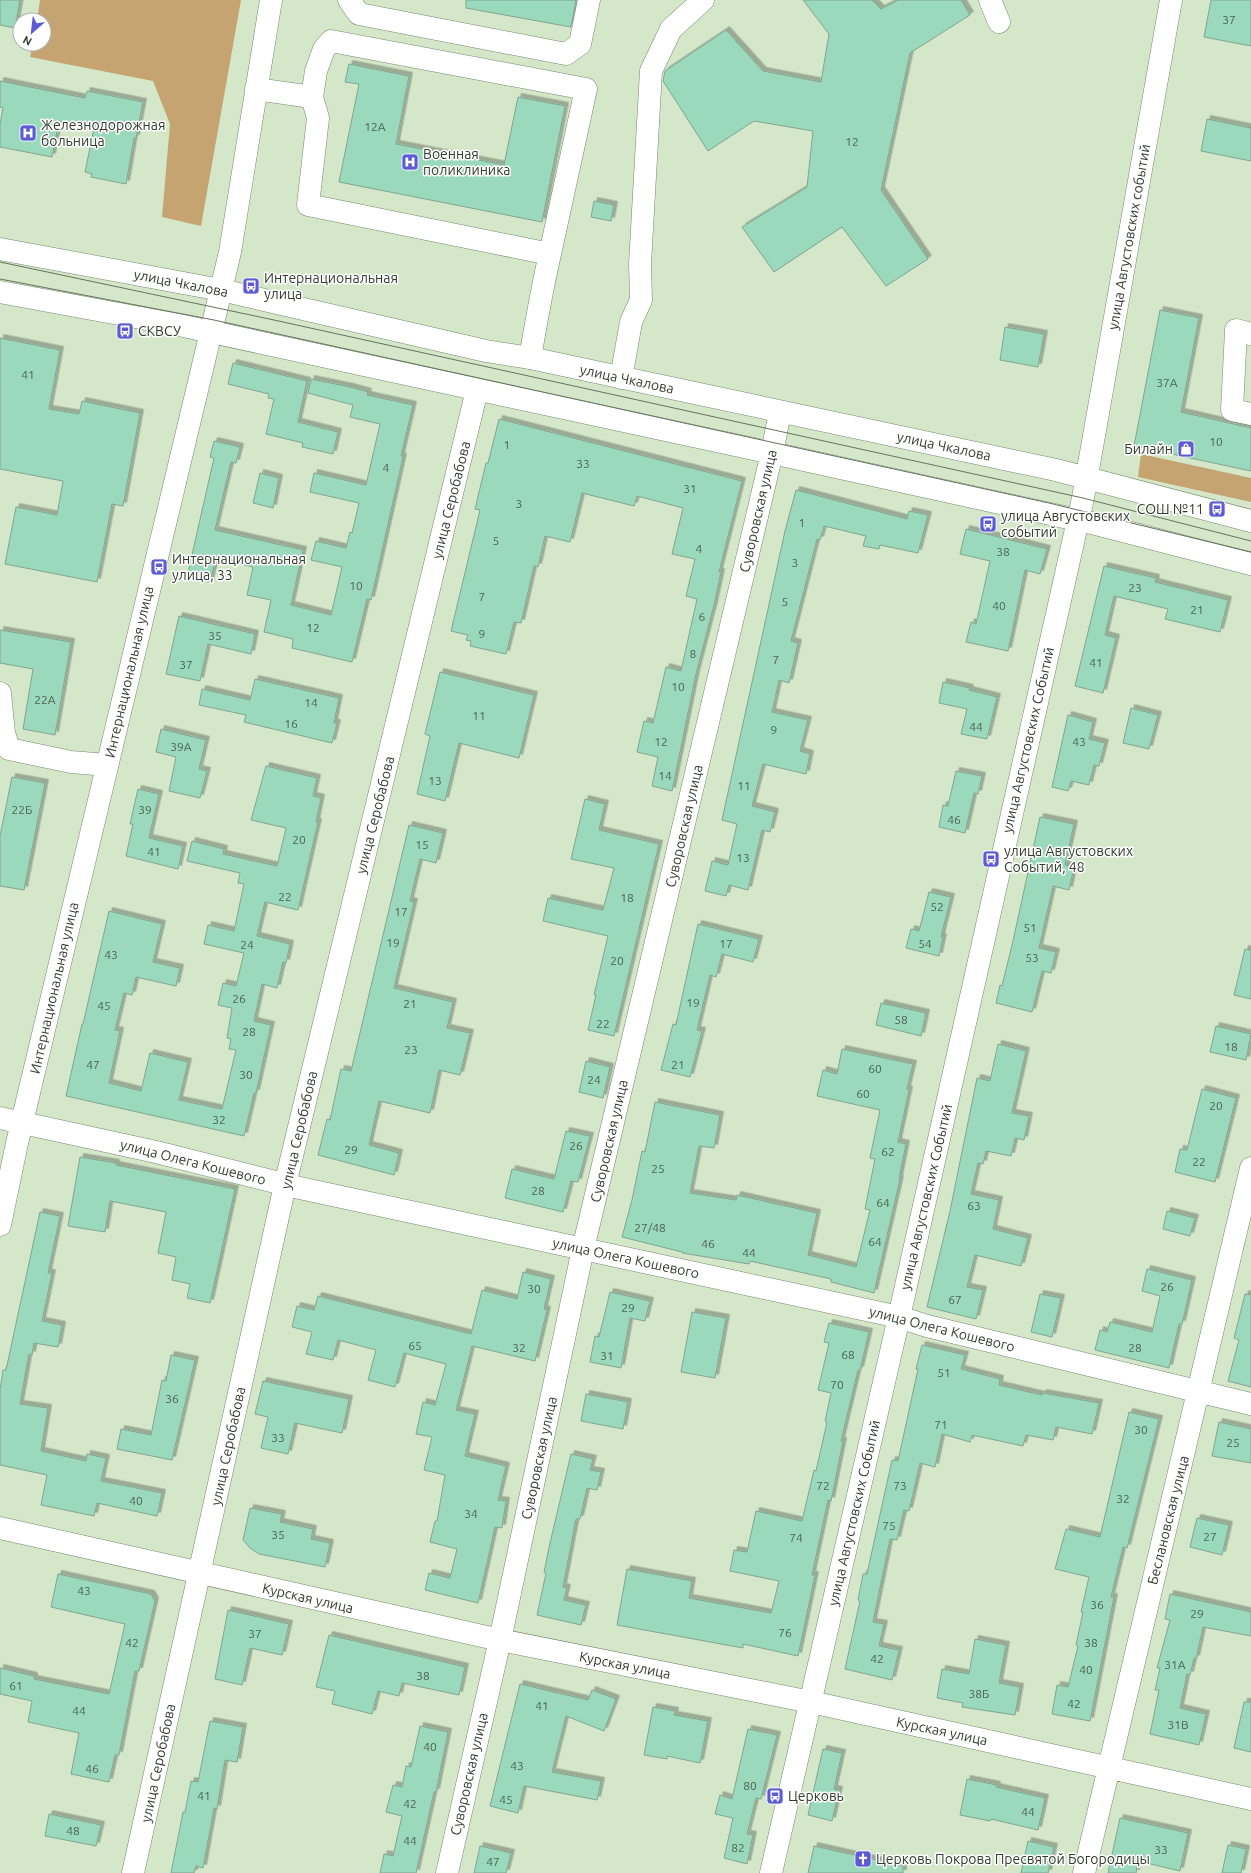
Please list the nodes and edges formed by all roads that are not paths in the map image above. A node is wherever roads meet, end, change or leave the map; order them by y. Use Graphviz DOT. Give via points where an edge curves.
graph roads {
  1 [pos="271,0"];
  2 [pos="348,0"];
  3 [pos="589,0"];
  4 [pos="703,0"];
  5 [pos="990,0"];
  6 [pos="1171,0"];
  7 [pos="999,22"];
  8 [pos="256,89"];
  9 [pos="312,97"];
  10 [pos="0,248"];
  11 [pos="550,254"];
  12 [pos="221,290"];
  13 [pos="0,292"];
  14 [pos="211,331"];
  15 [pos="1251,334"];
  16 [pos="530,358"];
  17 [pos="621,378"];
  18 [pos="477,390"];
  19 [pos="780,412"];
  20 [pos="1251,414"];
  21 [pos="772,453"];
  22 [pos="1087,477"];
  23 [pos="1077,520"];
  24 [pos="1251,521"];
  25 [pos="1251,564"];
  26 [pos="0,693"];
  27 [pos="5,756"];
  28 [pos="107,765"];
  29 [pos="0,1118"];
  30 [pos="22,1122"];
  31 [pos="1251,1168"];
  32 [pos="286,1185"];
  33 [pos="0,1225"];
  34 [pos="583,1249"];
  35 [pos="899,1317"];
  36 [pos="1198,1391"];
  37 [pos="1251,1404"];
  38 [pos="0,1528"];
  39 [pos="200,1573"];
  40 [pos="500,1640"];
  41 [pos="811,1702"];
  42 [pos="1109,1767"];
  43 [pos="1251,1799"];
  44 [pos="133,1873"];
  45 [pos="447,1873"];
  46 [pos="771,1873"];
  47 [pos="1084,1873"];
  1 -- 8 [label="street, Интернациональная улица"];
  2 -- 3 [label="street" via="359,14 566,54 580,44"];
  4 -- 17 [label="street" via="671,29 651,71 640,264 641,300 631,322"];
  5 -- 7 [label="street"];
  6 -- 22 [label="street, улица Августовских событий"];
  8 -- 9 [label="street"];
  8 -- 12 [label="street, Интернациональная улица" via="230,252"];
  9 -- 11 [label="street" via="318,118 308,205"];
  9 -- 11 [label="street" via="316,71 324,49 331,41 586,89"];
  10 -- 12 [label="street, улица Чкалова"];
  11 -- 16 [label="street" via="538,305"];
  12 -- 14 [label="street, Интернациональная улица"];
  12 -- 16 [label="street, улица Чкалова" via="486,351"];
  13 -- 14 [label="street"];
  14 -- 18 [label="street"];
  14 -- 28 [label="street, Интернациональная улица"];
  15 -- 20 [label="street" via="1236,330 1232,410"];
  16 -- 17 [label="street, улица Чкалова"];
  17 -- 19 [label="street, улица Чкалова"];
  18 -- 21 [label="street"];
  18 -- 32 [label="street, улица Серобабова"];
  19 -- 21 [label="street, Суворовская улица"];
  19 -- 22 [label="street, улица Чкалова"];
  21 -- 23 [label="street"];
  21 -- 34 [label="street, Суворовская улица"];
  22 -- 23 [label="street, улица Августовских событий"];
  22 -- 24 [label="street, улица Чкалова"];
  23 -- 25 [label="street"];
  23 -- 35 [label="street, улица Августовских Событий"];
  26 -- 27 [label="street"];
  27 -- 28 [label="street"];
  28 -- 30 [label="street, Интернациональная улица"];
  29 -- 30 [label="street, улица Олега Кошевого"];
  30 -- 32 [label="street, улица Олега Кошевого"];
  30 -- 33 [label="street, Интернациональная улица"];
  31 -- 36 [label="street, Беслановская улица"];
  32 -- 34 [label="street, улица Олега Кошевого"];
  32 -- 39 [label="street, улица Серобабова"];
  34 -- 35 [label="street, улица Олега Кошевого"];
  34 -- 40 [label="street, Суворовская улица"];
  35 -- 36 [label="street, улица Олега Кошевого" via="927,1326"];
  35 -- 41 [label="street, улица Августовских Событий"];
  36 -- 37 [label="street, улица Олега Кошевого"];
  36 -- 42 [label="street, Беслановская улица"];
  38 -- 39 [label="street, Курская улица"];
  39 -- 40 [label="street, Курская улица"];
  39 -- 44 [label="street, улица Серобабова"];
  40 -- 41 [label="street, Курская улица"];
  40 -- 45 [label="street, Суворовская улица"];
  41 -- 42 [label="street, Курская улица"];
  41 -- 46 [label="street, улица Августовских Событий"];
  42 -- 43 [label="street, Курская улица"];
  42 -- 47 [label="street, Беслановская улица"];
}
